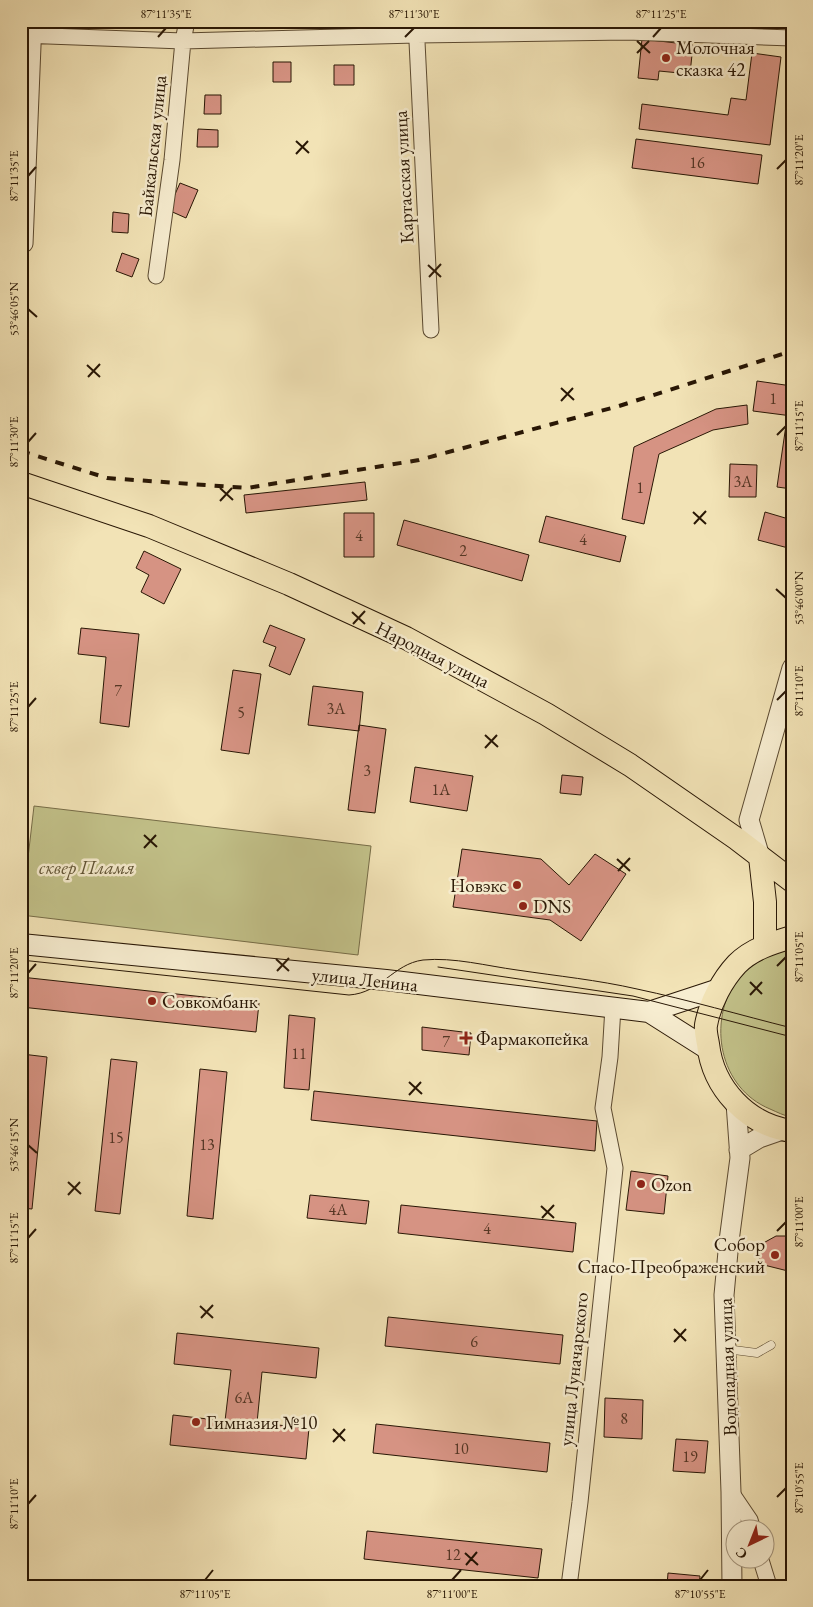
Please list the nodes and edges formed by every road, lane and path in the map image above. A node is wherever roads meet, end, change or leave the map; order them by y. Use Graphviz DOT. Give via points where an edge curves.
graph roads {
  1 [pos="187,21"];
  2 [pos="627,27"];
  3 [pos="416,28"];
  4 [pos="29,31"];
  5 [pos="792,38"];
  6 [pos="183,42"];
  7 [pos="25,244"];
  8 [pos="156,276"];
  9 [pos="431,330"];
  10 [pos="21,482"];
  11 [pos="792,668"];
  12 [pos="760,858"];
  13 [pos="792,881"];
  14 [pos="792,937"];
  15 [pos="21,944"];
  16 [pos="765,945"];
  17 [pos="718,989"];
  18 [pos="613,1007"];
  19 [pos="649,1012"];
  20 [pos="709,1050"];
  21 [pos="736,1104"];
  22 [pos="787,1131"];
  23 [pos="739,1150"];
  24 [pos="772,1345"];
  25 [pos="726,1349"];
  26 [pos="731,1492"];
  27 [pos="750,1520"];
  28 [pos="764,1570"];
  29 [pos="569,1586"];
  30 [pos="732,1586"];
  31 [pos="769,1586"];
  1 -- 6 [label="street, Байкальская улица"];
  2 -- 3 [label="street"];
  2 -- 5 [label="street"];
  3 -- 6 [label="street"];
  3 -- 9 [label="street, Картасская улица"];
  4 -- 6 [label="street"];
  4 -- 7 [label="street"];
  6 -- 8 [label="street, Байкальская улица" via="172,160"];
  10 -- 12 [label="main road, Народная улица" via="149,526 289,584 406,638 546,714 630,765"];
  11 -- 12 [label="street" via="749,820"];
  12 -- 13 [label="main road, Народная улица"];
  12 -- 16 [label="main road"];
  14 -- 16 [label="main road"];
  15 -- 18 [label="main road, улица Ленина" via="386,980"];
  16 -- 17 [label="main road" via="738,963"];
  17 -- 19 [label="main road"];
  17 -- 20 [label="main road" via="706,1026"];
  18 -- 19 [label="main road, улица Ленина"];
  18 -- 29 [label="street, улица Луначарского" via="603,1108 615,1168"];
  19 -- 20 [label="main road"];
  20 -- 21 [label="main road" via="717,1076"];
  21 -- 22 [label="main road" via="757,1120"];
  21 -- 23 [label="street, Водопадная улица"];
  22 -- 23 [label="street" via="759,1138"];
  23 -- 25 [label="street, Водопадная улица" via="724,1295"];
  24 -- 25 [label="lane" via="756,1353"];
  25 -- 26 [label="street, Водопадная улица"];
  26 -- 27 [label="street"];
  26 -- 30 [label="street, Водопадная улица"];
  28 -- 31 [label="street"];
}
